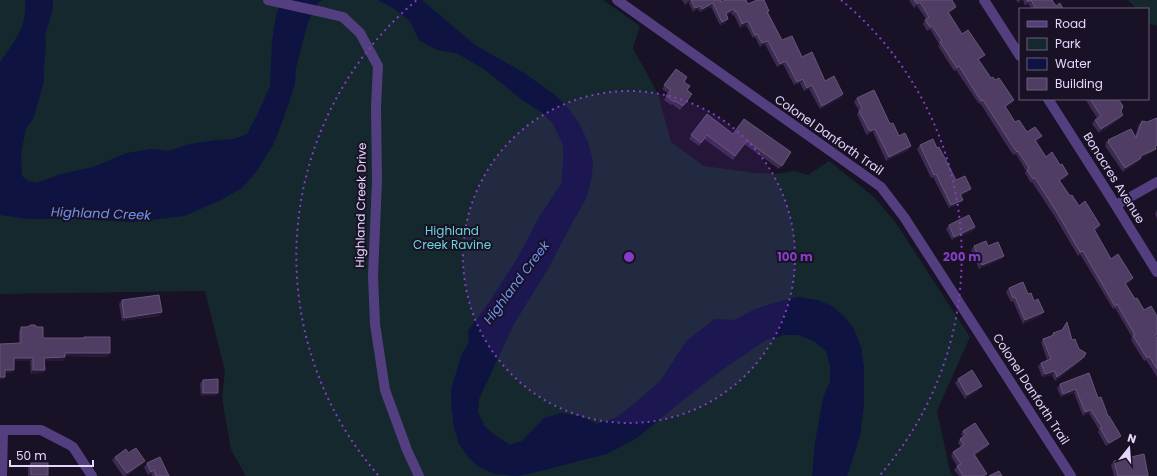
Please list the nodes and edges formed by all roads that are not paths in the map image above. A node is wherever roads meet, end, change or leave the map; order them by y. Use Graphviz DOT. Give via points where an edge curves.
graph roads {
  1 [pos="617,0"];
  2 [pos="984,0"];
  3 [pos="271,1"];
  4 [pos="1019,54"];
  5 [pos="1049,100"];
  6 [pos="1157,182"];
  7 [pos="1116,205"];
  8 [pos="1157,272"];
  9 [pos="1,430"];
  10 [pos="2,476"];
  11 [pos="92,476"];
  12 [pos="419,476"];
  13 [pos="1071,476"];
  1 -- 13 [label="street, Colonel Danforth Trail" via="881,187 904,217"];
  2 -- 4 [label="street"];
  3 -- 12 [label="street, Highland Creek Drive" via="343,17 360,33 378,66 373,276 375,324 385,390"];
  5 -- 7 [label="street, Bonacres Avenue"];
  6 -- 7 [label="street"];
  7 -- 8 [label="street, Bonacres Avenue"];
  9 -- 10 [label="street"];
  9 -- 11 [label="street" via="41,430 73,448"];
}
